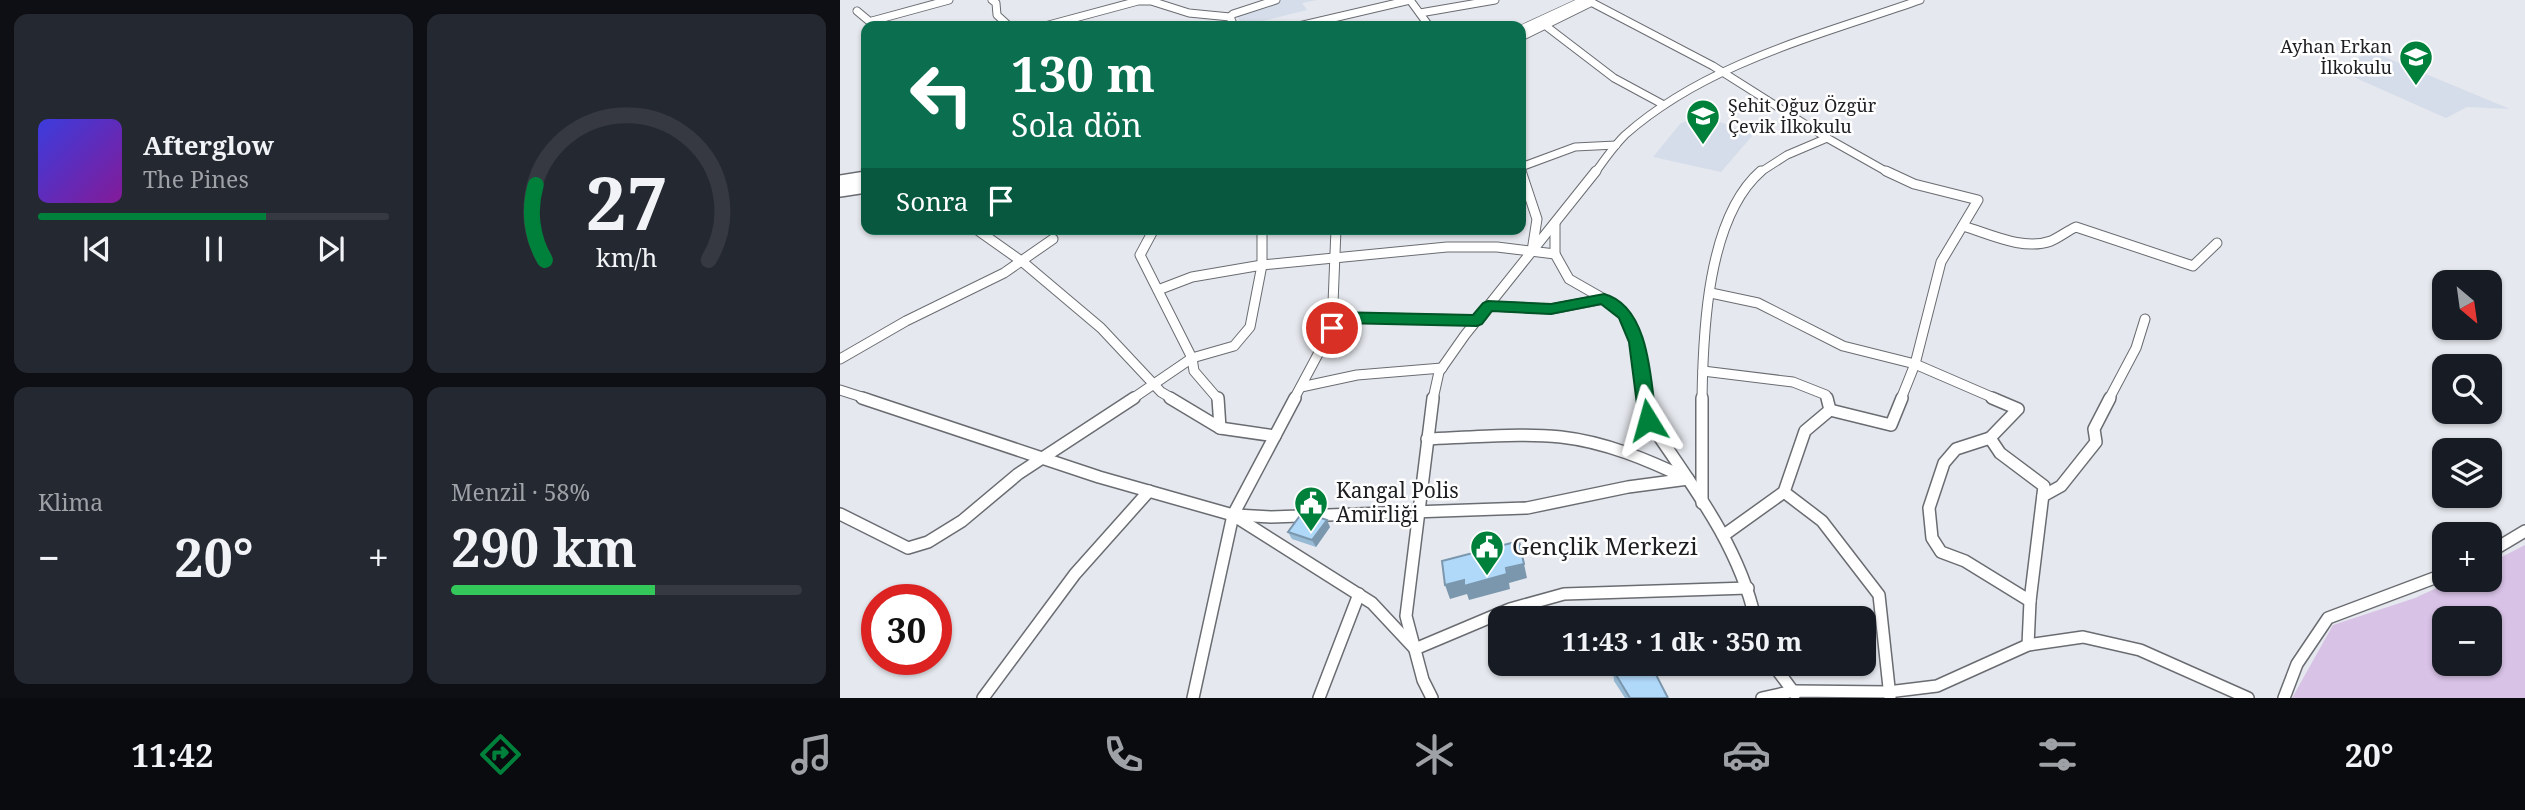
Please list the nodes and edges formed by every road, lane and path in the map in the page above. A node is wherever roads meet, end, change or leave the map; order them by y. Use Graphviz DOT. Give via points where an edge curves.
graph roads {
  1 [pos="949,0"];
  2 [pos="992,0"];
  3 [pos="1276,0"];
  4 [pos="1410,0"];
  5 [pos="1495,0"];
  6 [pos="1571,0"];
  7 [pos="1920,0"];
  8 [pos="1589,1"];
  9 [pos="857,11"];
  10 [pos="1420,13"];
  11 [pos="1230,17"];
  12 [pos="869,21"];
  13 [pos="882,21"];
  14 [pos="1004,21"];
  15 [pos="1064,21"];
  16 [pos="1232,21"];
  17 [pos="1320,21"];
  18 [pos="1426,21"];
  19 [pos="1523,21"];
  20 [pos="1546,26"];
  21 [pos="1526,28"];
  22 [pos="1526,35"];
  23 [pos="1722,73"];
  24 [pos="1664,105"];
  25 [pos="1827,138"];
  26 [pos="1616,145"];
  27 [pos="1526,172"];
  28 [pos="861,178"];
  29 [pos="840,181"];
  30 [pos="861,188"];
  31 [pos="1526,188"];
  32 [pos="840,191"];
  33 [pos="1555,222"];
  34 [pos="1963,226"];
  35 [pos="984,235"];
  36 [pos="1151,235"];
  37 [pos="1262,235"];
  38 [pos="1336,235"];
  39 [pos="1053,239"];
  40 [pos="2217,243"];
  41 [pos="1532,251"];
  42 [pos="1555,254"];
  43 [pos="1335,258"];
  44 [pos="1024,263"];
  45 [pos="1262,265"];
  46 [pos="1158,289"];
  47 [pos="1711,293"];
  48 [pos="1604,299"];
  49 [pos="1488,306"];
  50 [pos="1333,317"];
  51 [pos="2145,318"];
  52 [pos="1477,320"];
  53 [pos="1192,358"];
  54 [pos="840,359"];
  55 [pos="1915,363"];
  56 [pos="1442,368"];
  57 [pos="1703,371"];
  58 [pos="1154,385"];
  59 [pos="1301,387"];
  60 [pos="840,390"];
  61 [pos="1830,410"];
  62 [pos="1220,428"];
  63 [pos="1275,436"];
  64 [pos="1990,438"];
  65 [pos="1427,439"];
  66 [pos="1046,458"];
  67 [pos="1688,479"];
  68 [pos="1149,491"];
  69 [pos="1784,492"];
  70 [pos="2043,496"];
  71 [pos="1702,503"];
  72 [pos="1419,511"];
  73 [pos="840,514"];
  74 [pos="1233,515"];
  75 [pos="2525,531"];
  76 [pos="1724,535"];
  77 [pos="2502,545"];
  78 [pos="2432,579"];
  79 [pos="1748,588"];
  80 [pos="1359,594"];
  81 [pos="2030,601"];
  82 [pos="1752,606"];
  83 [pos="2028,645"];
  84 [pos="1415,649"];
  85 [pos="1782,676"];
  86 [pos="1796,695"];
  87 [pos="1889,695"];
  88 [pos="2242,697"];
  89 [pos="983,698"];
  90 [pos="1193,698"];
  91 [pos="1319,698"];
  92 [pos="1432,698"];
  93 [pos="1762,698"];
  94 [pos="2284,698"];
  1 -- 13 [label="street"];
  2 -- 14 [label="street"];
  3 -- 11 [label="street"];
  4 -- 10 [label="street"];
  4 -- 17 [label="street"];
  5 -- 10 [label="street"];
  6 -- 19 [label="main road"];
  7 -- 23 [label="street"];
  8 -- 20 [label="street"];
  8 -- 21 [label="main road"];
  8 -- 23 [label="street"];
  9 -- 12 [label="street"];
  10 -- 18 [label="street"];
  11 -- 15 [label="street" via="1138,1"];
  11 -- 16 [label="street"];
  20 -- 22 [label="street"];
  20 -- 24 [label="street" via="1614,78"];
  23 -- 24 [label="street"];
  23 -- 25 [label="street"];
  24 -- 26 [label="street"];
  25 -- 34 [label="street" via="1914,184 1979,201"];
  25 -- 47 [label="street" via="1782,157 1754,178 1735,201 1722,232"];
  26 -- 27 [label="street" via="1576,147"];
  26 -- 33 [label="street"];
  28 -- 29 [label="main road"];
  30 -- 32 [label="main road"];
  31 -- 41 [label="street" via="1537,219"];
  33 -- 41 [label="street"];
  33 -- 42 [label="street"];
  34 -- 40 [label="street" via="2023,243 2056,240 2076,227 2193,265"];
  34 -- 55 [label="street" via="1941,262"];
  35 -- 44 [label="street"];
  36 -- 46 [label="street" via="1140,255"];
  37 -- 45 [label="street"];
  38 -- 43 [label="street"];
  39 -- 44 [label="street"];
  41 -- 42 [label="street"];
  41 -- 43 [label="street" via="1447,247"];
  41 -- 49 [label="street"];
  42 -- 48 [label="street" via="1569,279"];
  43 -- 45 [label="street"];
  43 -- 50 [label="street"];
  44 -- 54 [label="street"];
  44 -- 58 [label="street" via="1101,328"];
  45 -- 46 [label="street" via="1192,276"];
  45 -- 53 [label="street" via="1250,327 1234,346"];
  46 -- 53 [label="street"];
  47 -- 55 [label="street" via="1758,303 1843,346"];
  47 -- 57 [label="street"];
  48 -- 49 [label="street" via="1551,309"];
  48 -- 67 [label="street" via="1625,315 1637,342 1648,420"];
  49 -- 52 [label="street"];
  50 -- 52 [label="street"];
  50 -- 59 [label="street" via="1332,328"];
  51 -- 70 [label="street" via="2136,348 2094,429 2096,442 2061,486"];
  52 -- 56 [label="street"];
  53 -- 58 [label="street"];
  53 -- 62 [label="street" via="1194,371 1218,398"];
  55 -- 61 [label="street" via="1891,425"];
  55 -- 64 [label="street" via="2018,409"];
  56 -- 59 [label="street" via="1357,375"];
  56 -- 65 [label="street"];
  57 -- 61 [label="street" via="1793,382 1826,395"];
  57 -- 71 [label="street"];
  58 -- 62 [label="street"];
  58 -- 66 [label="street"];
  59 -- 63 [label="street"];
  60 -- 66 [label="street"];
  61 -- 69 [label="street" via="1805,431"];
  62 -- 63 [label="street"];
  63 -- 74 [label="street"];
  64 -- 70 [label="street" via="2000,453 2045,486"];
  64 -- 81 [label="street" via="1955,449 1944,463 1929,508 1933,538 1941,552 1965,561"];
  65 -- 67 [label="street" via="1547,436 1605,447"];
  65 -- 72 [label="street"];
  66 -- 68 [label="street"];
  66 -- 73 [label="street" via="1018,474 962,521 928,542 908,548"];
  67 -- 71 [label="street"];
  67 -- 72 [label="street" via="1527,508"];
  68 -- 74 [label="street"];
  68 -- 89 [label="street" via="1075,574"];
  69 -- 76 [label="street"];
  69 -- 87 [label="street" via="1822,521 1879,595"];
  70 -- 81 [label="street"];
  71 -- 76 [label="street"];
  72 -- 74 [label="street"];
  72 -- 84 [label="street" via="1406,616"];
  74 -- 80 [label="street"];
  74 -- 90 [label="street"];
  75 -- 77 [label="street"];
  76 -- 79 [label="street"];
  78 -- 94 [label="street" via="2328,618 2297,664"];
  79 -- 82 [label="street"];
  79 -- 84 [label="street" via="1564,594 1510,609"];
  80 -- 84 [label="street"];
  80 -- 91 [label="street"];
  81 -- 83 [label="street"];
  83 -- 87 [label="street" via="1937,686"];
  83 -- 88 [label="street" via="2083,637 2140,650"];
  84 -- 92 [label="street"];
  85 -- 86 [label="street"];
  86 -- 87 [label="street"];
  86 -- 93 [label="street"];
}
